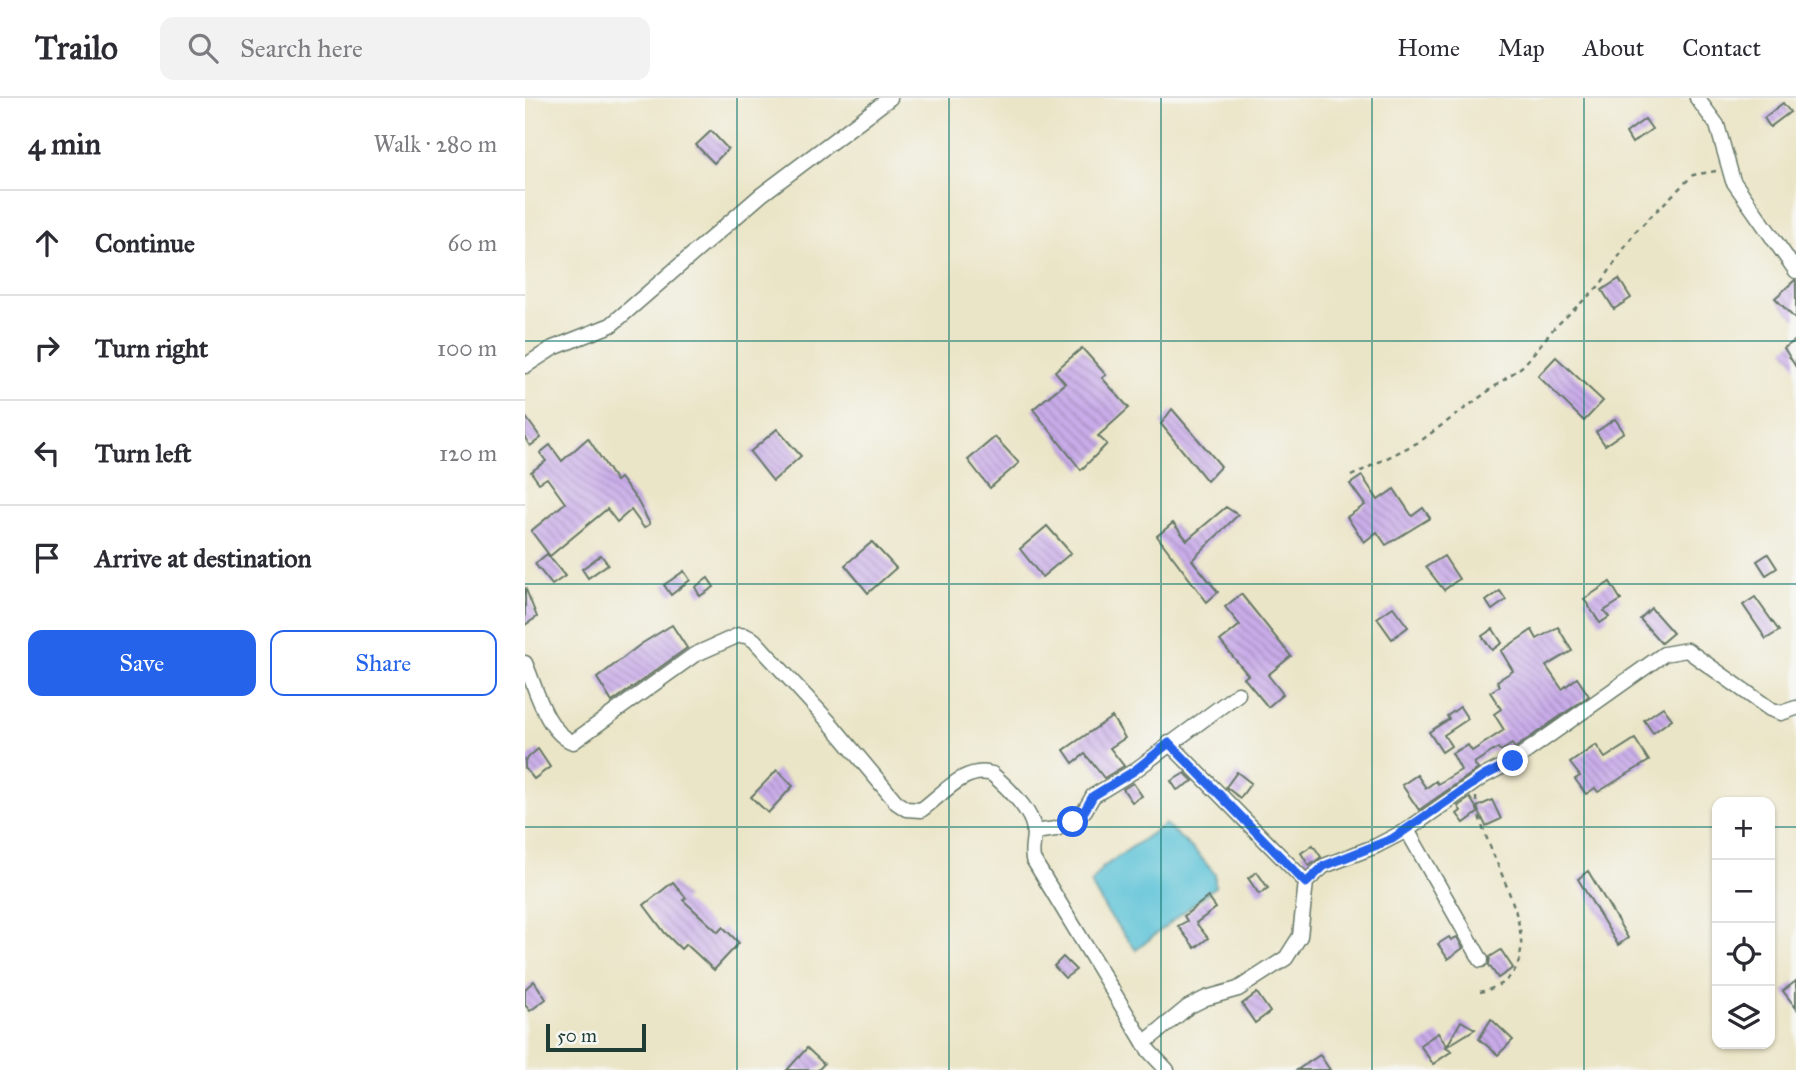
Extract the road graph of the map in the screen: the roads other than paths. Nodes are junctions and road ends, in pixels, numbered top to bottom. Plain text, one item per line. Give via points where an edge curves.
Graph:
1 (891, 98) edge
2 (1697, 98) edge
3 (1796, 271) edge
4 (525, 366) edge
5 (525, 663) edge
6 (1238, 694) dead end
7 (1796, 708) edge
8 (1169, 743) junction
9 (1407, 830) junction
10 (1034, 832) junction
11 (1306, 883) junction
12 (1481, 960) dead end
13 (1144, 1043) junction
14 (1167, 1070) edge

1 - 4 street via 761,195 611,325 566,341
2 - 3 street via 1717,125 1733,181
5 - 10 street via 553,726 573,742 694,655 746,636 831,724 897,803 921,810 961,779 984,771 1003,784 1030,818
6 - 8 street
7 - 9 street via 1781,713 1770,709 1695,654 1677,649
8 - 10 street via 1093,796 1073,822
8 - 11 street
9 - 11 street via 1324,866
9 - 12 street
10 - 13 street via 1030,845 1033,859
11 - 13 street via 1300,936 1286,958 1238,989 1188,1007
13 - 14 street

